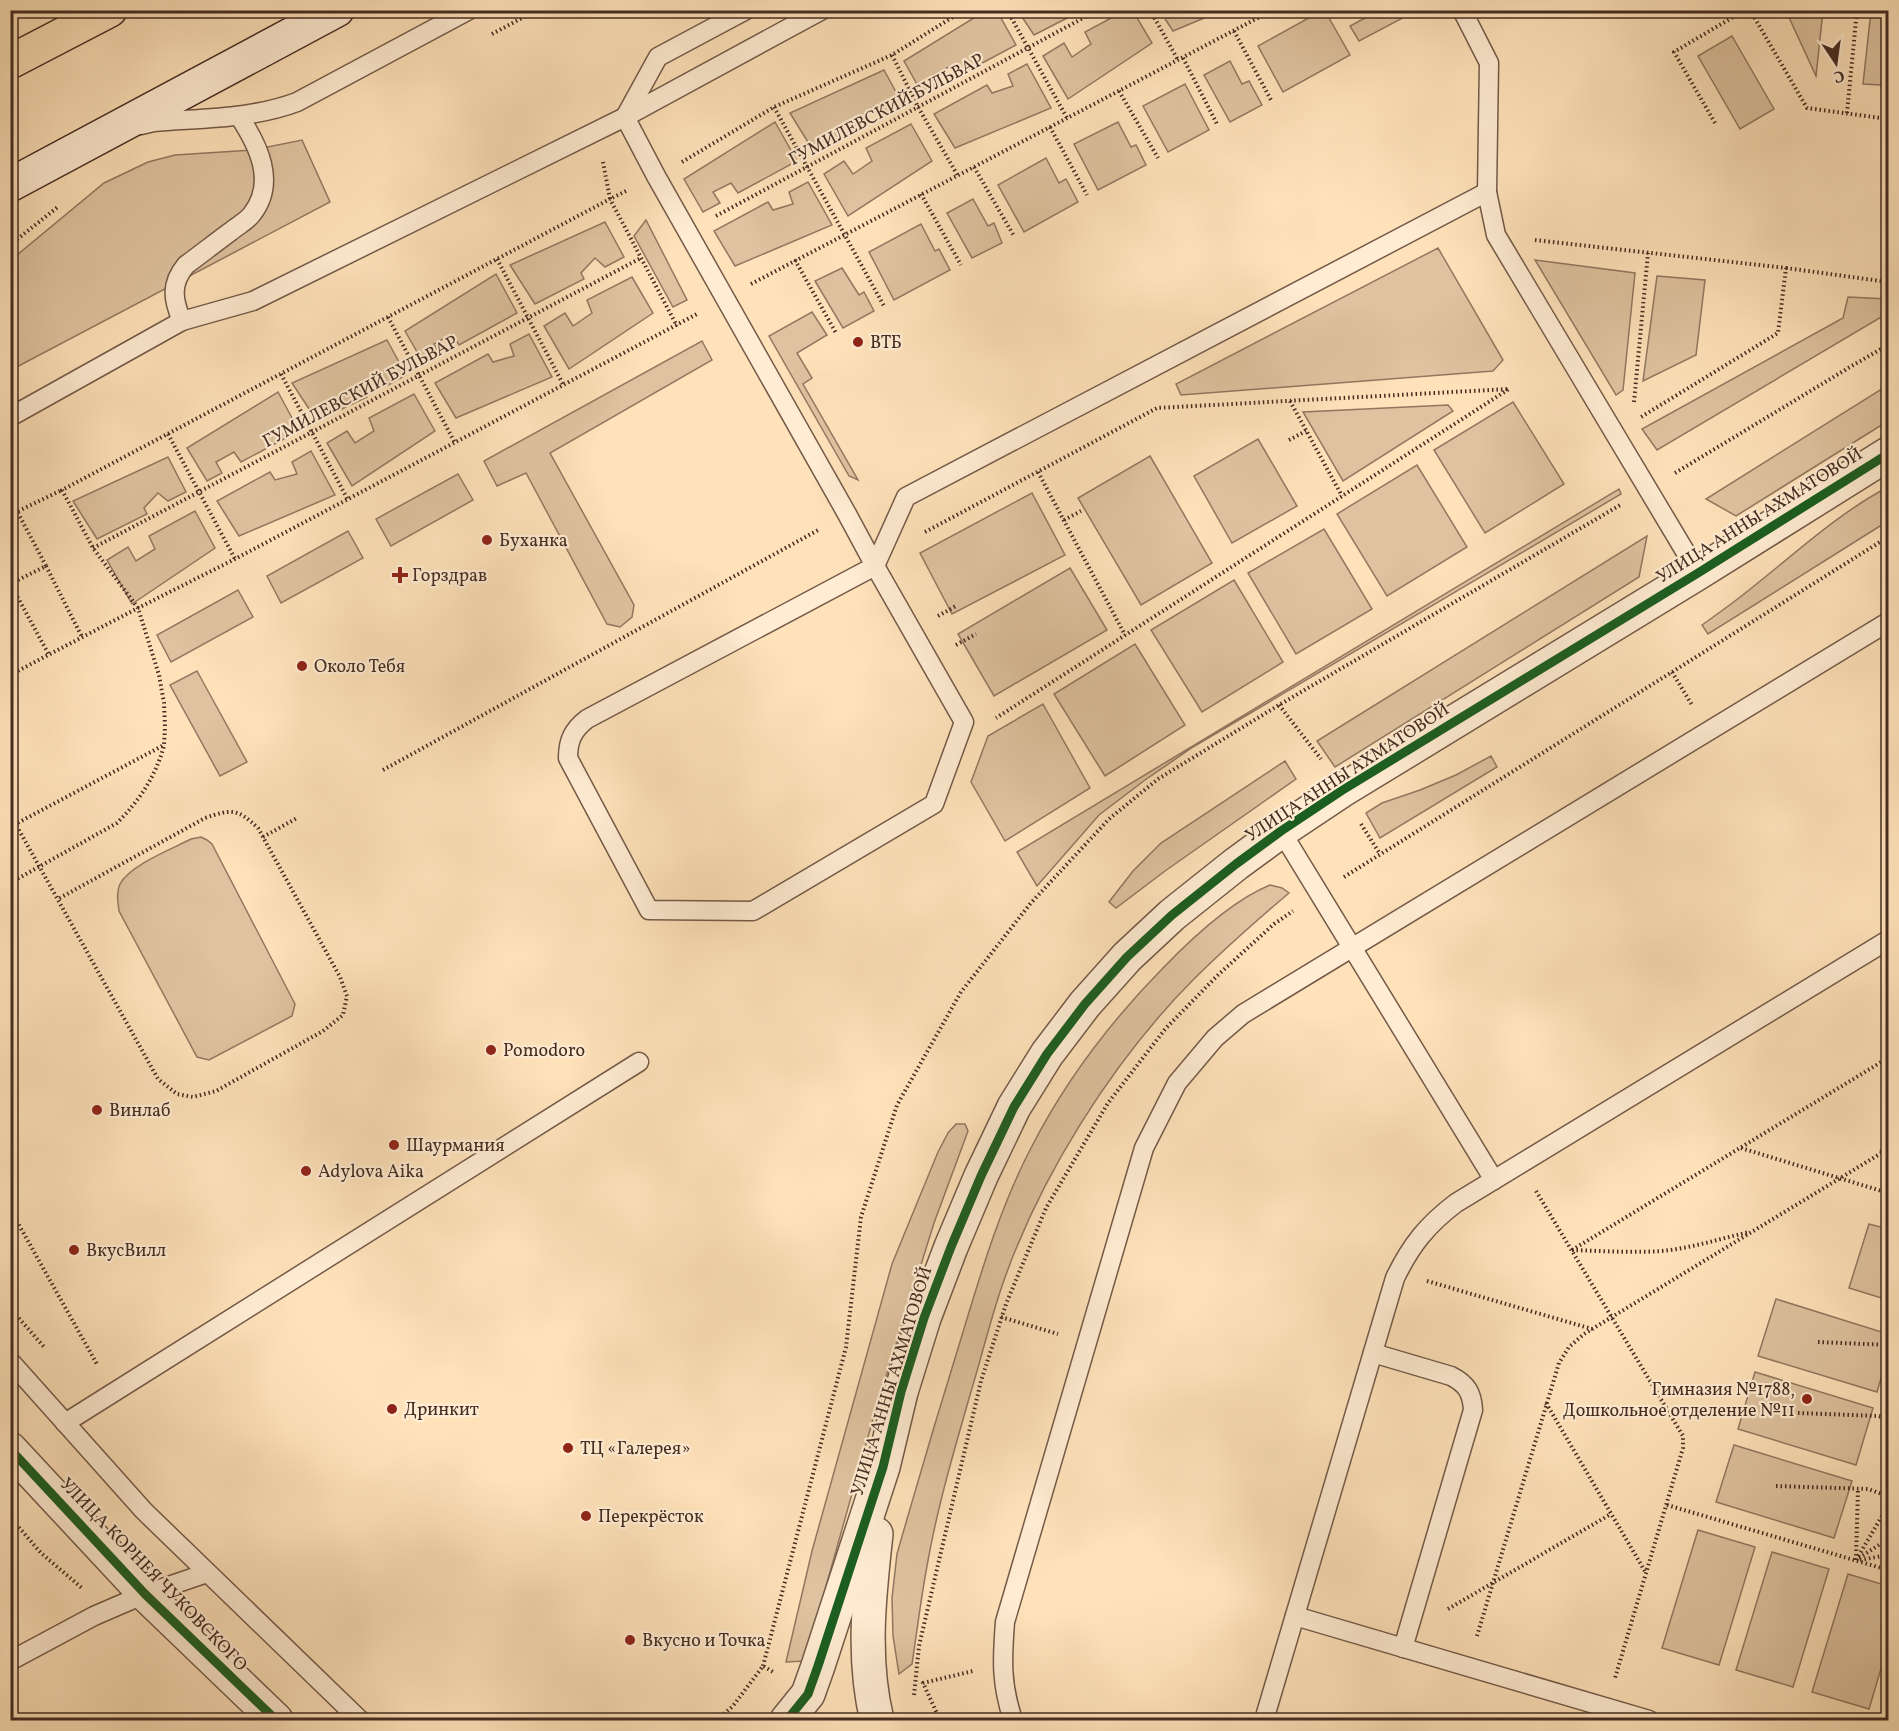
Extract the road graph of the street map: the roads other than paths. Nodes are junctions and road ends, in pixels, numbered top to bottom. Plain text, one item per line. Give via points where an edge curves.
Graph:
1 (110, 10) edge
2 (337, 10) edge
3 (469, 10) edge
4 (746, 10) edge
5 (822, 10) edge
6 (1462, 10) edge
7 (10, 62) edge
8 (239, 116) junction
9 (625, 117) junction
10 (99, 136) junction
11 (10, 185) edge
12 (1487, 192) junction
13 (182, 321) junction
14 (10, 417) edge
15 (1888, 454) edge
16 (875, 566) junction
17 (1698, 573) junction
18 (1888, 622) edge
19 (1281, 831) junction
20 (1888, 940) edge
21 (1352, 947) junction
22 (639, 1062) dead end
23 (1494, 1180) junction
24 (1373, 1353) junction
25 (10, 1361) edge
26 (65, 1423) junction
27 (10, 1449) edge
28 (883, 1467) junction
29 (207, 1573) junction
30 (145, 1594) junction
31 (1295, 1616) junction
32 (1405, 1640) junction
33 (10, 1661) edge
34 (276, 1720) edge
35 (360, 1720) edge
36 (787, 1720) edge
37 (877, 1720) edge
38 (1013, 1720) edge
39 (1264, 1720) edge
40 (1648, 1720) edge

1 - 7 main road
2 - 10 street
3 - 8 lane via 297,102
4 - 9 lane via 658,57
5 - 9 lane
6 - 12 lane via 1489,63
8 - 10 lane via 154,122
8 - 13 lane via 262,158 262,194 251,216 178,274 175,305
9 - 13 lane via 253,301
9 - 16 lane
10 - 11 street
12 - 16 lane via 906,497
12 - 17 lane via 1496,235
13 - 14 lane
15 - 17 street, УЛИЦА АННЫ АХМАТОВОЙ
16 - 16 lane via 576,727 568,745 568,758 649,910 753,911 934,804 964,722
17 - 19 street, УЛИЦА АННЫ АХМАТОВОЙ
18 - 21 lane
19 - 21 lane
19 - 28 street, УЛИЦА АННЫ АХМАТОВОЙ via 1172,915 1127,957 1047,1054 1014,1107 951,1247 924,1318
20 - 23 lane
21 - 23 lane
21 - 38 lane via 1243,1014 1215,1038 1177,1083 1144,1148 1005,1622 1002,1664
22 - 26 lane
23 - 24 lane via 1436,1219 1407,1254
24 - 31 lane
24 - 32 lane via 1451,1376 1461,1381 1473,1397 1473,1410
25 - 26 lane
26 - 29 lane via 144,1512
27 - 30 street, УЛИЦА КОРНЕЯ ЧУКОВСКОГО
28 - 36 street, УЛИЦА АННЫ АХМАТОВОЙ via 808,1694
28 - 37 street, УЛИЦА АННЫ АХМАТОВОЙ via 867,1633
29 - 30 lane
29 - 35 lane
30 - 33 lane
30 - 34 street, УЛИЦА КОРНЕЯ ЧУКОВСКОГО
31 - 32 lane
31 - 39 lane
32 - 40 lane via 1467,1667

